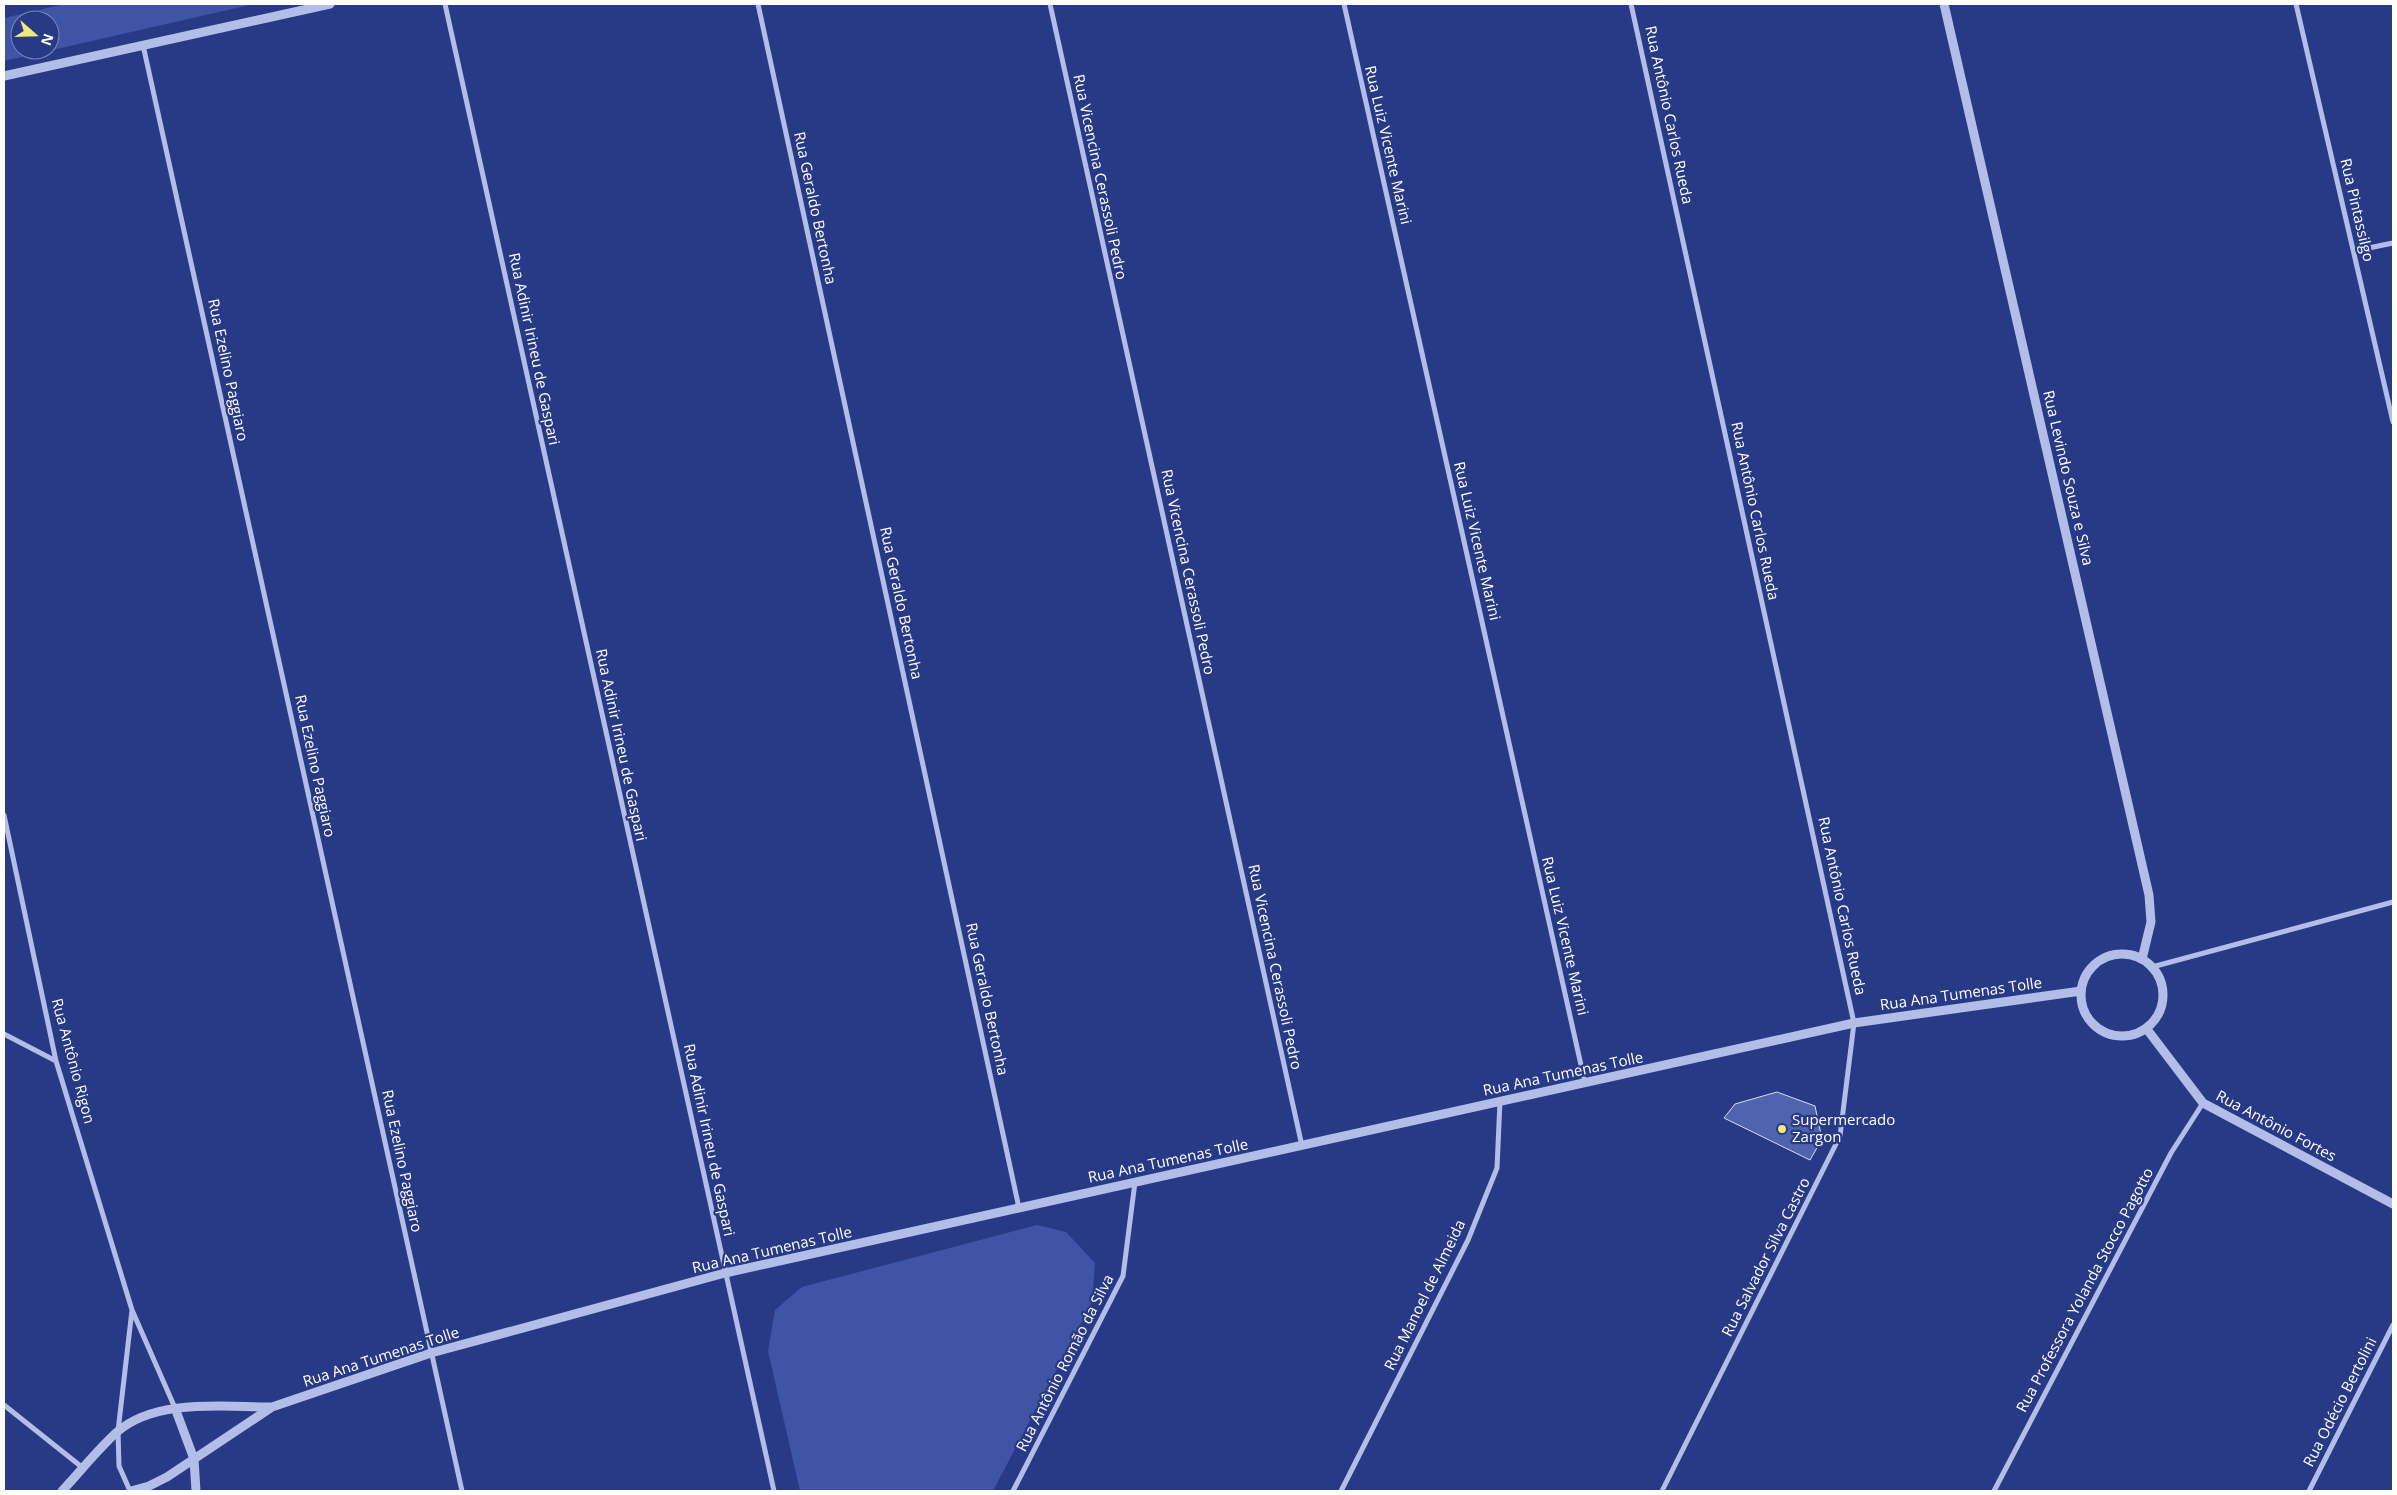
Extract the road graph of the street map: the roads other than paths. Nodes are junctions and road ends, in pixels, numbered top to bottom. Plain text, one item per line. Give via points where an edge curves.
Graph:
1 (330, 4) edge
2 (444, 4) edge
3 (758, 4) edge
4 (1050, 4) edge
5 (1344, 4) edge
6 (1632, 4) edge
7 (1944, 4) edge
8 (2296, 4) edge
9 (143, 45) junction
10 (4, 76) edge
11 (2393, 243) edge
12 (2354, 251) junction
13 (2393, 422) edge
14 (4, 815) edge
15 (2393, 902) edge
16 (2142, 959) junction
17 (2152, 967) junction
18 (2081, 991) junction
19 (1854, 1023) junction
20 (2146, 1028) junction
21 (4, 1034) edge
22 (56, 1061) junction
23 (1585, 1083) junction
24 (1500, 1101) junction
25 (2203, 1103) junction
26 (1302, 1146) junction
27 (1135, 1182) junction
28 (2393, 1204) edge
29 (1019, 1208) junction
30 (725, 1273) junction
31 (132, 1310) junction
32 (2393, 1325) edge
33 (431, 1353) junction
34 (4, 1405) edge
35 (272, 1407) junction
36 (175, 1408) junction
37 (118, 1432) junction
38 (194, 1459) junction
39 (84, 1468) junction
40 (62, 1491) edge
41 (130, 1491) edge
42 (196, 1491) edge
43 (462, 1491) edge
44 (774, 1491) edge
45 (1013, 1491) edge
46 (1341, 1491) edge
47 (1662, 1491) edge
48 (1994, 1491) edge
49 (2309, 1491) edge

1 - 9 street
2 - 30 street, Rua Adinir Irineu de Gaspari
3 - 29 street, Rua Geraldo Bertonha
4 - 26 street, Rua Vicencina Cerassoli Pedro
5 - 23 street, Rua Luiz Vicente Marini
6 - 19 street, Rua Antônio Carlos Rueda
7 - 16 street, Rua Levindo Souza e Silva via 2149,895 2151,922
8 - 12 street, Rua Pintassilgo
9 - 10 street
9 - 33 street, Rua Ezelino Paggiaro
11 - 12 street
12 - 13 street, Rua Pintassilgo
14 - 22 street, Rua Antônio Rigon
15 - 17 street
16 - 17 street
16 - 18 street via 2129,954 2103,958 2092,966
17 - 20 street via 2159,978 2161,1006 2156,1018
18 - 19 street, Rua Ana Tumenas Tolle
18 - 20 street via 2081,1004 2096,1027 2121,1036
19 - 23 street, Rua Ana Tumenas Tolle
19 - 47 street, Rua Salvador Silva Castro via 1840,1136
20 - 25 street, Rua Antônio Fortes
21 - 22 street
22 - 31 street, Rua Antônio Rigon
23 - 24 street, Rua Ana Tumenas Tolle
24 - 26 street, Rua Ana Tumenas Tolle
24 - 46 street, Rua Manoel de Almeida via 1496,1168 1468,1240
25 - 28 street, Rua Antônio Fortes
25 - 48 street, Rua Professora Yolanda Stocco Pagotto via 2171,1153
26 - 27 street, Rua Ana Tumenas Tolle
27 - 29 street, Rua Ana Tumenas Tolle
27 - 45 street, Rua Antônio Romão da Silva via 1124,1276
29 - 30 street, Rua Ana Tumenas Tolle
30 - 33 street, Rua Ana Tumenas Tolle
30 - 44 street, Rua Adinir Irineu de Gaspari
31 - 36 street, Rua Antônio Rigon
31 - 37 street, Rua Antônio Rigon
32 - 49 street, Rua Odécio Bertolini
33 - 35 street, Rua Ana Tumenas Tolle
33 - 43 street, Rua Ezelino Paggiaro
34 - 39 street
35 - 36 street, Rua Ana Tumenas Tolle
35 - 38 street, Rua Ana Tumenas Tolle
36 - 37 street, Rua Ana Tumenas Tolle via 156,1411
36 - 38 street, Rua Antônio Rigon
37 - 39 street, Rua Ana Tumenas Tolle
37 - 41 street, Rua Antônio Rigon via 119,1466
38 - 41 street, Rua Ana Tumenas Tolle via 161,1480
38 - 42 street, Rua Antônio Rigon
39 - 40 street, Rua Ana Tumenas Tolle

